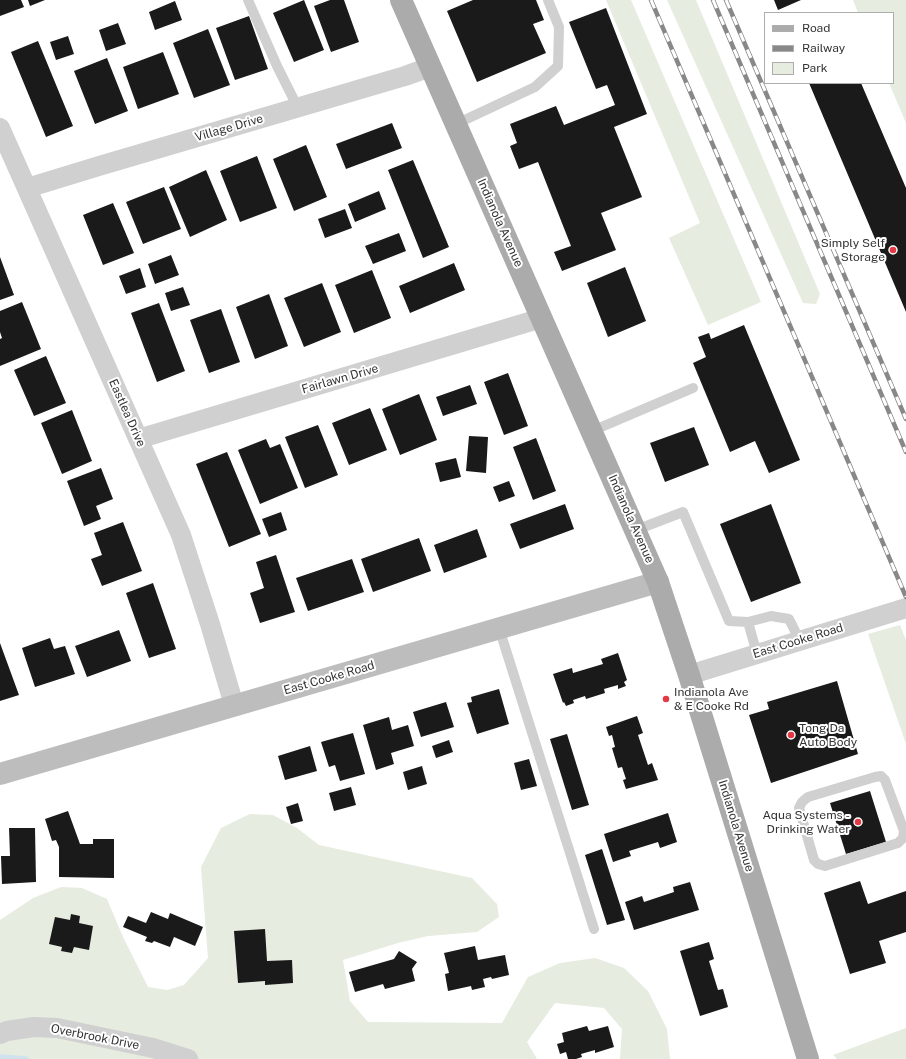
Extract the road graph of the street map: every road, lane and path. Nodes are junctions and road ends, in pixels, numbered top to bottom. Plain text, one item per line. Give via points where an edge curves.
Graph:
1 (248, 0) edge
2 (401, 0) edge
3 (548, 0) edge
4 (430, 67) junction
5 (298, 108) junction
6 (456, 124) junction
7 (0, 128) edge
8 (27, 188) junction
9 (542, 318) junction
10 (692, 388) dead end
11 (592, 431) junction
12 (138, 439) junction
13 (636, 530) junction
14 (658, 582) junction
15 (906, 608) edge
16 (748, 622) junction
17 (499, 628) junction
18 (800, 640) junction
19 (757, 654) junction
20 (689, 675) junction
21 (234, 705) junction
22 (0, 774) edge
23 (806, 834) joint
24 (594, 929) dead end
25 (0, 1034) edge
26 (188, 1059) edge
27 (808, 1059) edge

1 - 5 lane
2 - 4 main road, Indianola Avenue
3 - 6 lane via 559,27 558,66 535,87
4 - 5 street, Village Drive
4 - 6 main road, Indianola Avenue
5 - 8 street, Village Drive
6 - 9 main road, Indianola Avenue
7 - 8 street, Eastlea Drive
8 - 12 street, Eastlea Drive
9 - 11 main road, Indianola Avenue
9 - 12 street, Fairlawn Drive
10 - 11 lane
11 - 13 main road, Indianola Avenue
12 - 21 street, Eastlea Drive via 181,535
13 - 14 main road, Indianola Avenue
13 - 16 lane via 682,512 729,620
14 - 17 main road, East Cooke Road
14 - 20 main road, Indianola Avenue
15 - 18 street, East Cooke Road
16 - 18 lane via 770,616 789,619
16 - 19 lane
17 - 21 main road, East Cooke Road
17 - 24 lane
18 - 19 street, East Cooke Road
19 - 20 street, East Cooke Road
20 - 27 main road, Indianola Avenue
21 - 22 main road, East Cooke Road
23 - 23 lane via 799,808 808,797 881,776 885,780 904,831 903,838 898,843 825,866 814,860
25 - 26 street, Overbrook Drive via 34,1027 57,1028 153,1048

